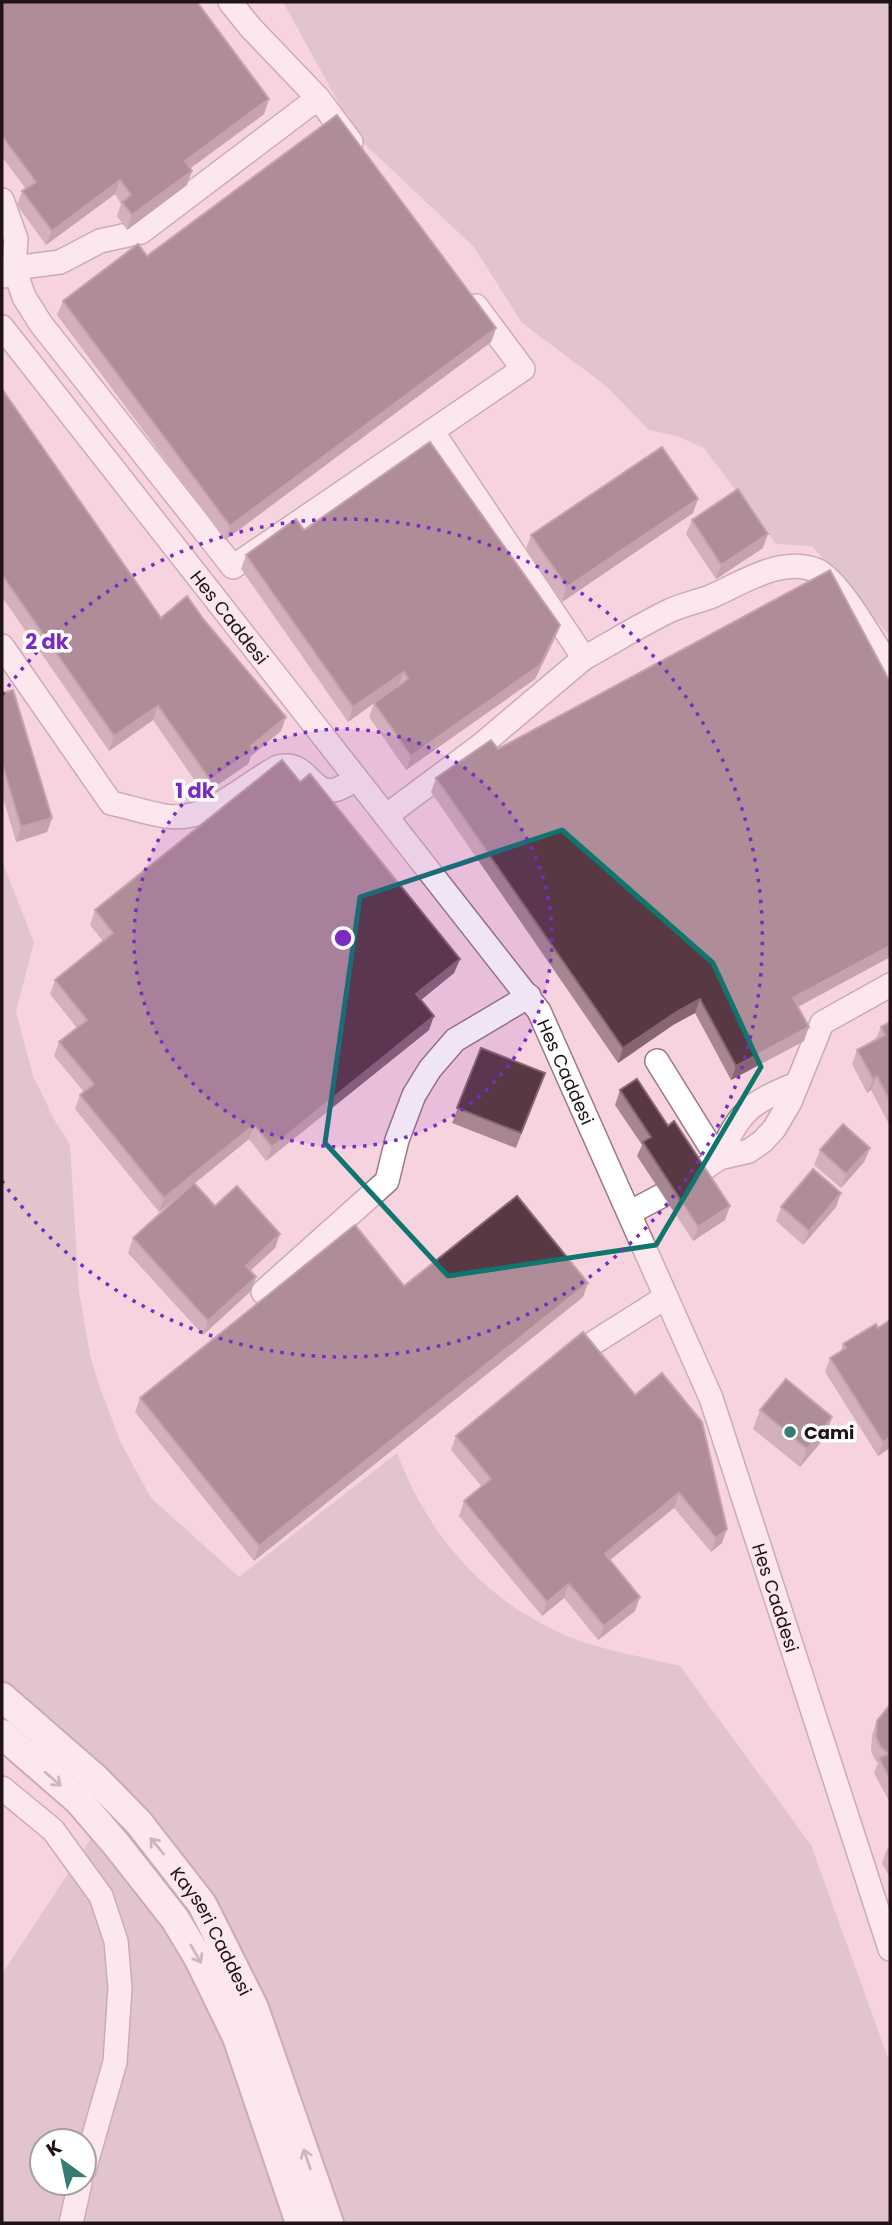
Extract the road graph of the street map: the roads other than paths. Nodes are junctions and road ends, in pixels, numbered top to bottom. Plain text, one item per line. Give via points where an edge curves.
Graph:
1 (230, 2) edge
2 (318, 98) junction
3 (367, 163) edge
4 (2, 200) edge
5 (8, 273) edge
6 (466, 293) edge
7 (2, 327) edge
8 (432, 432) junction
9 (2, 646) edge
10 (584, 658) junction
11 (890, 668) edge
12 (356, 778) junction
13 (386, 816) junction
14 (890, 985) edge
15 (529, 996) junction
16 (657, 1060) dead end
17 (796, 1084) junction
18 (718, 1159) junction
19 (695, 1175) edge
20 (663, 1195) dead end
21 (629, 1213) junction
22 (263, 1292) dead end
23 (666, 1297) junction
24 (593, 1343) edge
25 (2, 1697) edge
26 (2, 1734) edge
27 (2, 1788) edge
28 (890, 1950) edge
29 (97, 2127) edge
30 (77, 2197) edge
31 (71, 2223) edge
32 (300, 2223) edge
33 (329, 2223) edge

1 - 2 street
2 - 3 street
2 - 5 street via 141,232 100,241 60,262
4 - 5 street via 16,239
5 - 8 street via 41,324 233,567
6 - 8 street via 523,369
7 - 12 street, Hes Caddesi
8 - 10 street
9 - 12 street via 111,803 167,816 193,815 216,806 278,766 298,769 330,792
10 - 11 street via 671,610 751,577 797,566 817,570 831,581
10 - 13 street via 480,746
12 - 13 street, Hes Caddesi
13 - 15 street, Hes Caddesi
14 - 17 street via 822,1023
15 - 21 street, Hes Caddesi
15 - 22 street via 455,1040 414,1095 387,1181
16 - 18 street
17 - 18 street via 758,1101 741,1115
17 - 18 street via 790,1102 762,1142 749,1151
18 - 19 street
20 - 21 street
21 - 23 street, Hes Caddesi
23 - 24 street
23 - 28 street, Hes Caddesi via 711,1398
33 -> 25 main road, Kayseri Caddesi via 254,2008 202,1904 139,1823
26 -> 32 main road, Kayseri Caddesi via 79,1801 175,1919 200,1959 237,2037
27 - 29 street via 53,1830 101,1896 116,1941 120,1988 116,2062
30 - 31 street

